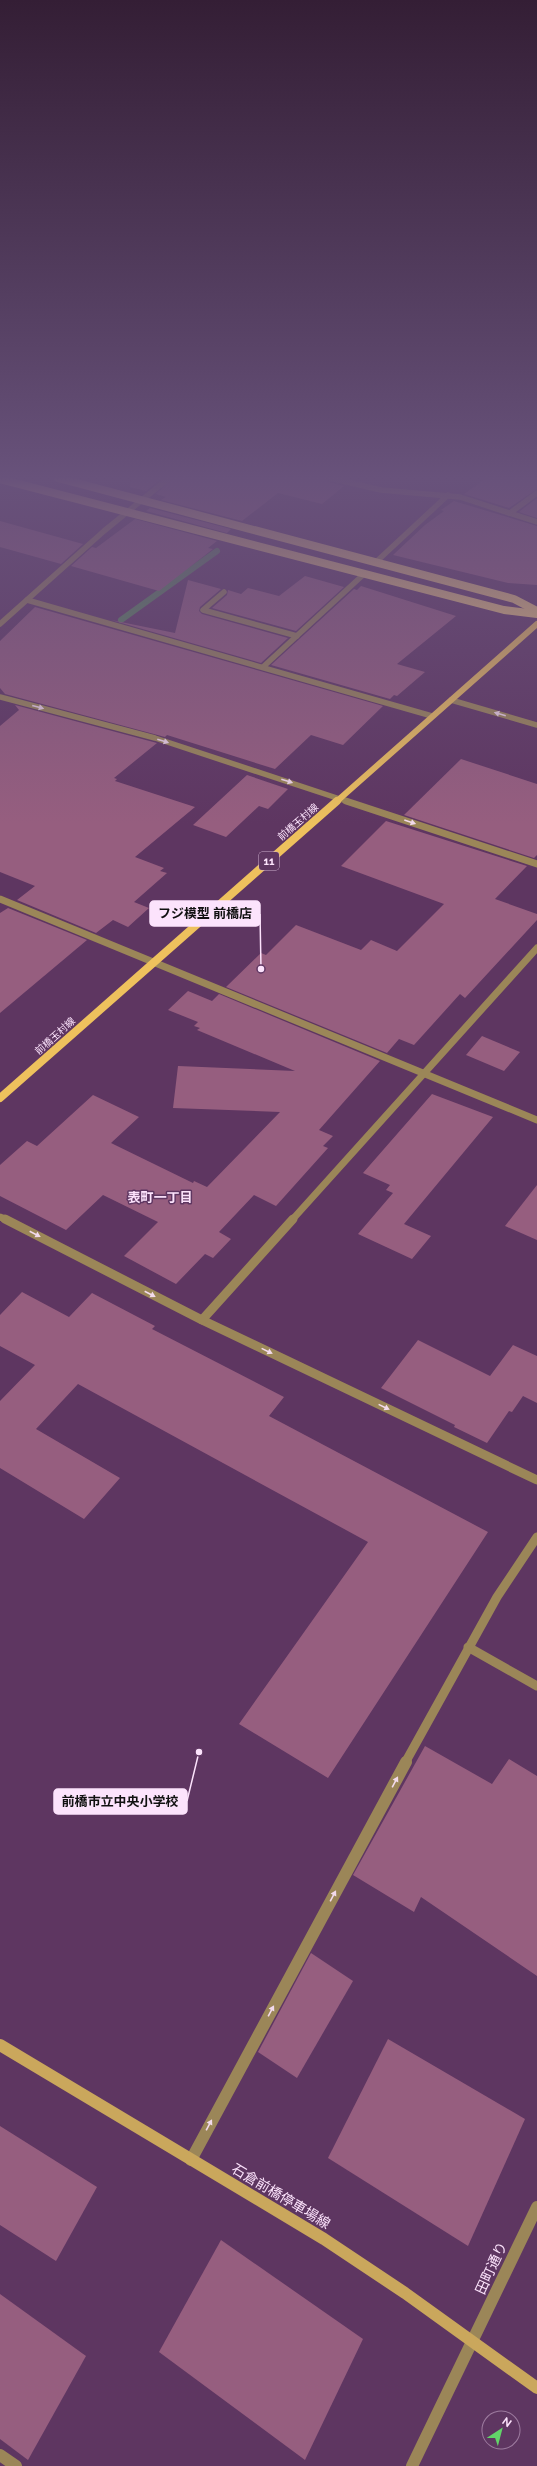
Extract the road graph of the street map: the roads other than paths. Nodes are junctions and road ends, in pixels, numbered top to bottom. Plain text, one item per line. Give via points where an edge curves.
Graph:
1 (34, 593) edge
2 (223, 593) edge
3 (343, 593) edge
4 (438, 593) edge
5 (492, 593) edge
6 (26, 600) junction
7 (537, 611) edge
8 (537, 614) edge
9 (0, 624) edge
10 (537, 624) edge
11 (297, 636) junction
12 (262, 667) junction
13 (0, 697) edge
14 (451, 700) junction
15 (432, 716) junction
16 (537, 725) edge
17 (340, 798) junction
18 (537, 864) edge
19 (0, 899) edge
20 (537, 948) edge
21 (151, 964) junction
22 (424, 1074) junction
23 (0, 1098) edge
24 (537, 1120) edge
25 (0, 1217) edge
26 (202, 1320) junction
27 (537, 1480) edge
28 (537, 1537) edge
29 (468, 1647) junction
30 (537, 1686) edge
31 (0, 2045) edge
32 (191, 2160) junction
33 (537, 2207) edge
34 (472, 2342) junction
35 (537, 2388) edge
36 (0, 2455) edge
37 (16, 2466) edge
38 (412, 2466) edge

1 - 6 street
2 - 11 street via 203,610
3 - 11 street
4 - 8 highway via 504,610
5 - 7 highway via 514,599
6 - 9 street
6 - 12 street
10 - 14 main road, 前橋玉村線 / 11
11 - 12 street
12 - 15 street
13 -> 17 street via 155,738
14 - 15 main road, 前橋玉村線 / 11
16 -> 14 street
15 - 17 main road, 前橋玉村線 / 11
17 -> 18 street
17 - 21 main road, 前橋玉村線 / 11
19 - 21 street
20 - 22 street
21 - 22 street
21 - 23 main road, 前橋玉村線 / 11
22 - 24 street
22 - 26 street
25 -> 26 street
26 -> 27 street
28 - 29 street via 496,1597
29 - 30 street
32 -> 29 street
31 - 32 main road, 石倉前橋停車場線
32 - 34 main road, 石倉前橋停車場線 via 324,2239
33 - 34 street, 田町通り
34 - 35 main road, 石倉前橋停車場線
34 - 38 street, 田町通り
36 - 37 street

